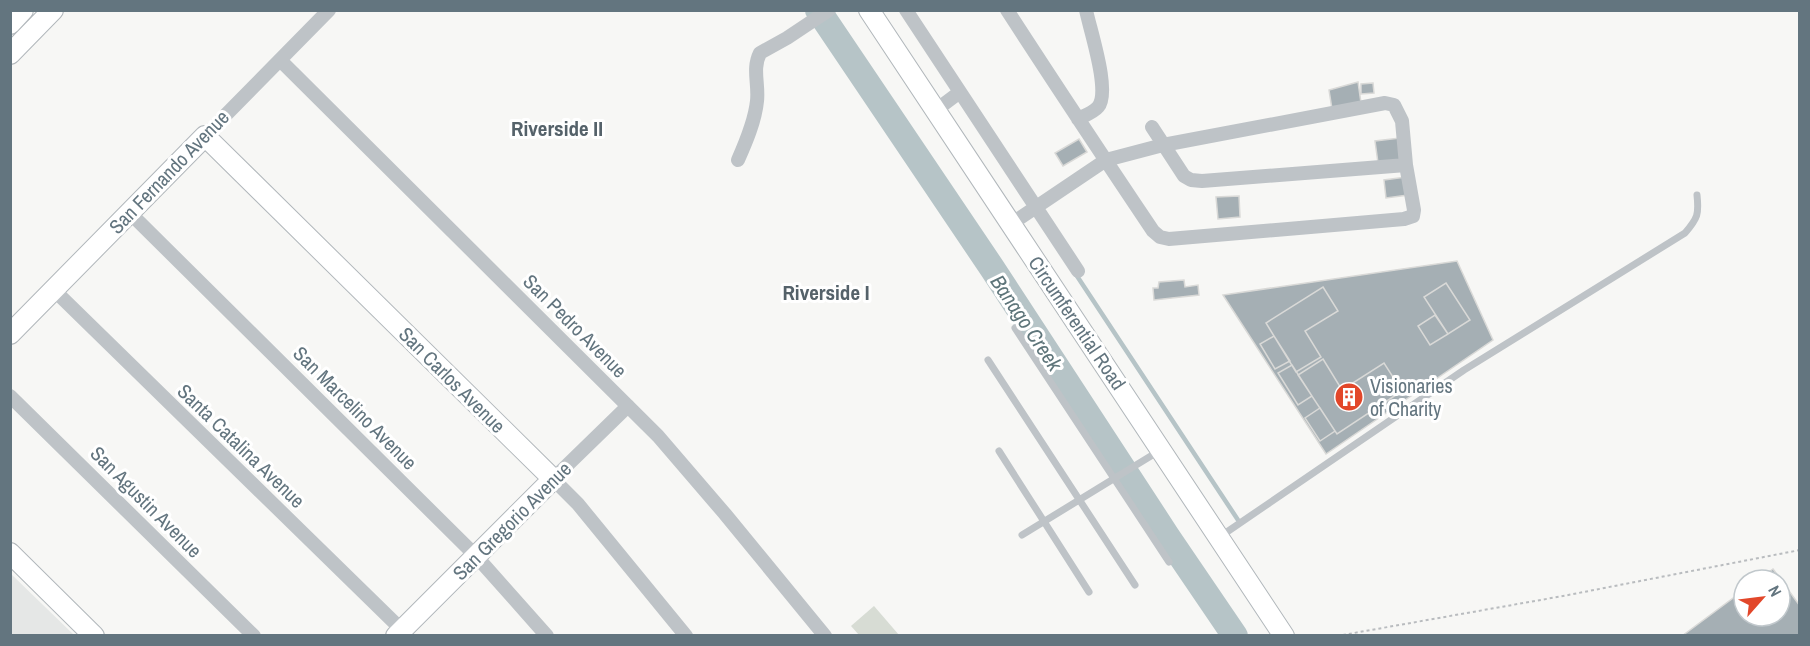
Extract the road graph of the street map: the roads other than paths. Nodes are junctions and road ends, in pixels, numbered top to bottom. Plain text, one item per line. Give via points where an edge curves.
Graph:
1 (23, 10) edge
2 (53, 10) edge
3 (328, 10) edge
4 (869, 10) edge
5 (906, 10) edge
6 (1007, 10) edge
7 (1086, 10) edge
8 (824, 14) edge
9 (10, 24) edge
10 (10, 54) edge
11 (280, 60) junction
12 (951, 99) junction
13 (1078, 119) junction
14 (1152, 127) dead end
15 (205, 136) junction
16 (1163, 144) junction
17 (738, 160) dead end
18 (1106, 160) junction
19 (1406, 165) junction
20 (1697, 195) dead end
21 (130, 213) junction
22 (1026, 213) junction
23 (1078, 271) dead end
24 (54, 290) junction
25 (1016, 328) dead end
26 (10, 334) edge
27 (988, 360) dead end
28 (10, 396) edge
29 (628, 405) junction
30 (1161, 449) junction
31 (999, 451) dead end
32 (1116, 476) junction
33 (553, 479) junction
34 (1079, 499) junction
35 (1044, 521) junction
36 (1022, 535) dead end
37 (1219, 537) junction
38 (10, 553) edge
39 (476, 556) junction
40 (1169, 562) dead end
41 (1135, 585) dead end
42 (1089, 592) dead end
43 (399, 633) edge
44 (94, 636) edge
45 (254, 636) edge
46 (547, 636) edge
47 (686, 636) edge
48 (825, 636) edge
49 (1284, 636) edge

1 - 9 street
2 - 10 street
3 - 11 street, San Fernando Avenue
4 - 12 street, Circumferential Road
5 - 12 street
6 - 13 street
7 - 13 street via 1103,97 1098,108
8 - 17 street via 760,53 755,67 757,100
11 - 15 street, San Fernando Avenue
11 - 29 street, San Pedro Avenue
12 - 22 street, Circumferential Road
12 - 22 street
13 - 18 street
14 - 16 street
15 - 21 street, San Fernando Avenue
15 - 33 street, San Carlos Avenue
16 - 18 street
16 - 19 street via 1184,176 1202,181
16 - 19 street via 1385,103 1394,105 1402,121
18 - 19 street via 1153,231 1169,239 1404,219 1413,216 1414,210
18 - 22 street
20 - 37 lane via 1699,212 1685,232 1464,370
21 - 24 street, San Fernando Avenue
21 - 39 street, San Marcelino Avenue
22 - 23 street
22 - 30 street, Circumferential Road
24 - 26 street, San Fernando Avenue
24 - 43 street, Santa Catalina Avenue
25 - 32 lane
27 - 34 lane
28 - 45 street, San Agustin Avenue
29 - 33 street, San Gregorio Avenue
29 - 48 street, San Pedro Avenue via 693,475
30 - 32 lane
30 - 37 street, Circumferential Road
31 - 35 lane
32 - 34 lane
32 - 40 lane
33 - 39 street, San Gregorio Avenue
33 - 47 street, San Carlos Avenue
34 - 35 lane
34 - 41 lane
35 - 36 lane
35 - 42 lane
37 - 49 street, Circumferential Road
38 - 44 street
39 - 43 street, San Gregorio Avenue
39 - 46 street, San Marcelino Avenue

